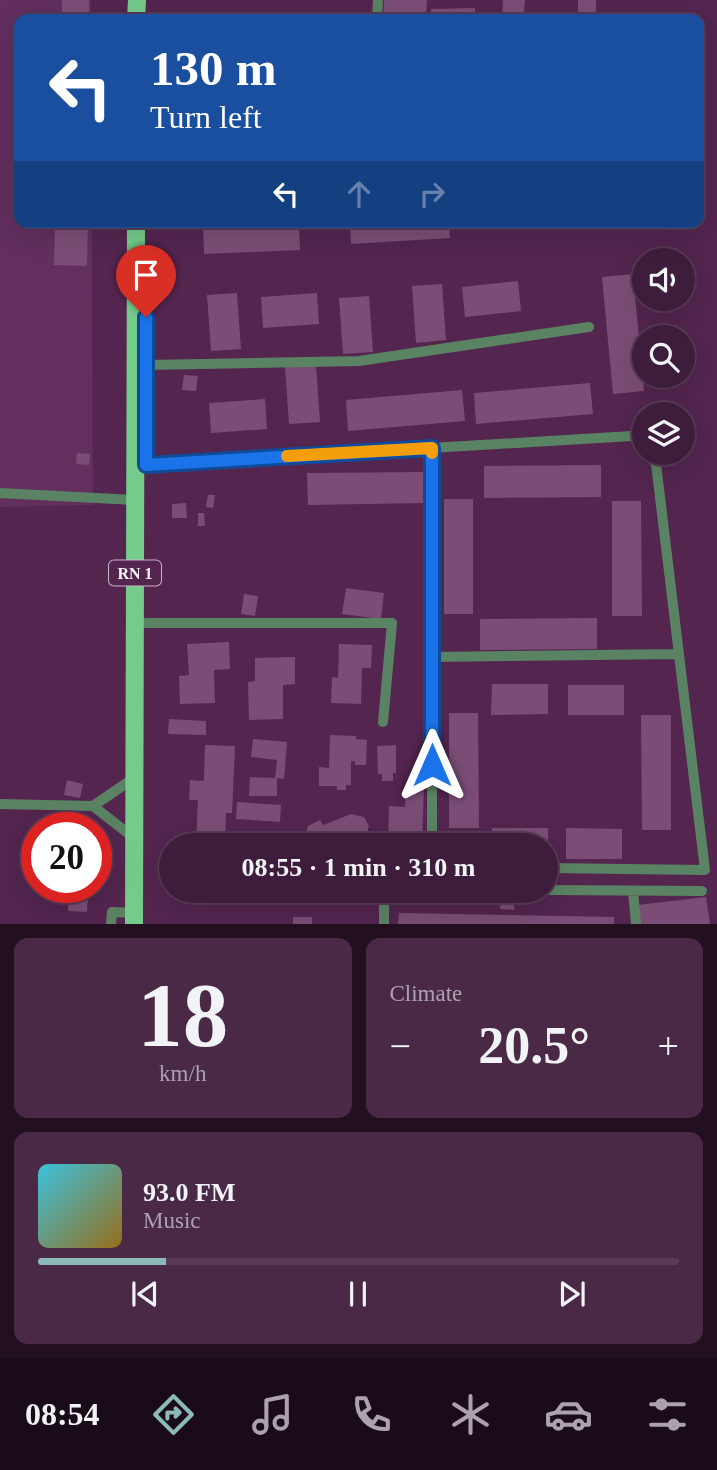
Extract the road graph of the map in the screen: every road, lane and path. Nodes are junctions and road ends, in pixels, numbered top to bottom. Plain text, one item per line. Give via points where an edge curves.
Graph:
1 (136, 228) edge
2 (146, 228) edge
3 (589, 327) dead end
4 (146, 365) junction
5 (632, 436) edge
6 (432, 448) junction
7 (146, 465) junction
8 (656, 465) edge
9 (0, 493) edge
10 (135, 499) junction
11 (145, 623) junction
12 (679, 654) junction
13 (432, 657) junction
14 (383, 722) dead end
15 (135, 777) junction
16 (0, 804) edge
17 (93, 806) junction
18 (432, 833) edge
19 (134, 838) junction
20 (558, 867) edge
21 (558, 890) edge
22 (633, 891) junction
23 (702, 891) dead end
24 (384, 903) edge
25 (138, 920) edge
26 (111, 924) edge
27 (384, 924) edge
28 (636, 924) edge

1 - 10 main road, RN 1
2 - 4 main road, RN 1
3 - 4 lane via 359,360
4 - 7 main road, RN 1
5 - 6 lane
6 - 7 lane
6 - 13 lane
7 - 11 main road, RN 1
8 - 12 lane
9 - 10 lane
10 - 15 main road, RN 1
11 - 14 lane via 392,623
11 - 25 main road, RN 1
12 - 13 lane
12 - 20 lane via 705,870
13 - 18 lane
15 - 17 lane
15 - 19 main road, RN 1
16 - 17 lane
17 - 19 lane
19 - 25 main road, RN 1
21 - 22 lane
22 - 23 lane
22 - 28 lane
24 - 27 lane
25 - 26 lane via 112,912

